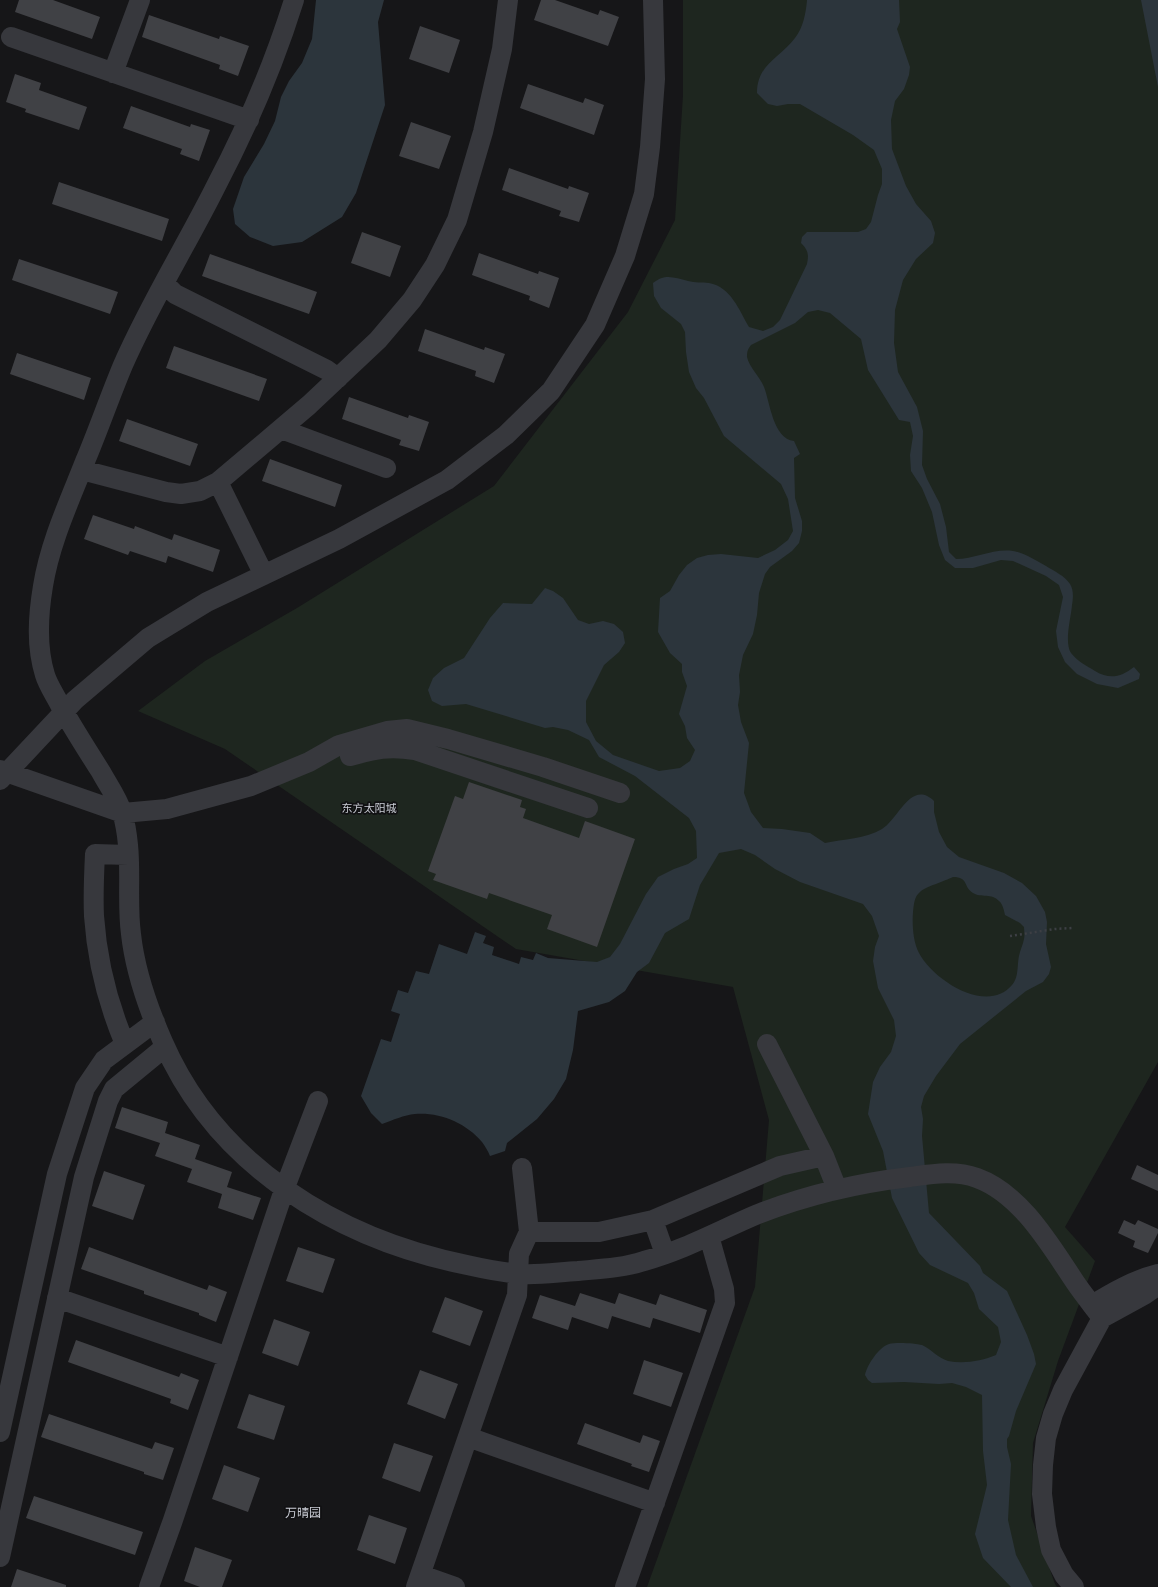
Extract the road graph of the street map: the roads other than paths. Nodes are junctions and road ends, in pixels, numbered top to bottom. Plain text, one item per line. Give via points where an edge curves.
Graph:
1 (140, 0) edge
2 (294, 0) edge
3 (508, 0) edge
4 (654, 0) edge
5 (11, 37) dead end
6 (113, 73) junction
7 (249, 120) junction
8 (164, 284) junction
9 (338, 378) junction
10 (281, 429) junction
11 (386, 468) dead end
12 (82, 470) junction
13 (218, 482) junction
14 (264, 575) junction
15 (64, 712) junction
16 (309, 762) junction
17 (2, 774) edge
18 (620, 793) dead end
19 (588, 808) dead end
20 (123, 813) junction
21 (128, 855) junction
22 (155, 1022) junction
23 (125, 1044) junction
24 (767, 1044) dead end
25 (165, 1047) junction
26 (318, 1101) dead end
27 (824, 1156) junction
28 (522, 1168) dead end
29 (836, 1189) junction
30 (284, 1190) junction
31 (653, 1220) junction
32 (529, 1232) junction
33 (709, 1236) junction
34 (665, 1254) junction
35 (519, 1274) junction
36 (1158, 1274) edge
37 (1158, 1280) edge
38 (57, 1298) junction
39 (1097, 1311) junction
40 (228, 1357) junction
41 (0, 1432) edge
42 (468, 1437) junction
43 (655, 1503) junction
44 (0, 1557) edge
45 (419, 1581) edge
46 (149, 1587) edge
47 (455, 1587) edge
48 (625, 1587) edge
49 (1074, 1587) edge

1 - 6 street
2 - 7 street
3 - 9 street via 502,49 484,132 458,220 435,265 412,300 378,340
4 - 14 street via 655,79 644,194 625,256 595,325 551,391 506,435 447,480 339,539
5 - 6 street
6 - 7 street
7 - 8 street
8 - 9 street via 175,294 327,370
8 - 12 street via 123,364
9 - 10 street
10 - 11 street
10 - 13 street
12 - 13 street via 181,494 200,491
12 - 15 street via 59,529 44,578 38,619 40,651 46,679
13 - 14 street
14 - 15 street via 207,602 148,638
15 - 17 street
15 - 20 street
16 - 18 street via 339,745 387,731 407,729 543,767
16 - 19 street via 338,759 375,749 396,747 415,750
16 - 20 street via 251,786 167,809
17 - 20 street
20 - 21 street
21 - 22 street via 131,934 137,967
21 - 23 street via 95,854 94,869 94,915 99,954 106,988
22 - 23 street
22 - 25 street
23 - 41 street via 104,1060 84,1088 57,1174
24 - 27 street
25 - 30 street via 206,1115 226,1139
25 - 38 street via 114,1089 108,1101 84,1177
26 - 30 street
27 - 29 street
27 - 31 street via 780,1166
28 - 32 street
29 - 33 street via 763,1212
29 - 39 street via 933,1174 959,1173 978,1178 993,1186 1029,1216
30 - 35 street via 323,1213 401,1248 442,1260
30 - 40 street
31 - 32 street via 599,1232
31 - 34 street
32 - 35 street via 519,1254
33 - 34 street
33 - 43 street via 724,1289 725,1303
34 - 35 street via 641,1263 604,1269
35 - 42 street via 517,1295
36 - 39 street via 1142,1278 1112,1293
37 - 39 street via 1154,1288 1144,1295
38 - 40 street
38 - 44 street
39 - 49 street via 1053,1414 1046,1438 1043,1465 1042,1494 1051,1550
40 - 46 street
42 - 43 street
42 - 45 street
43 - 48 street
45 - 47 street

